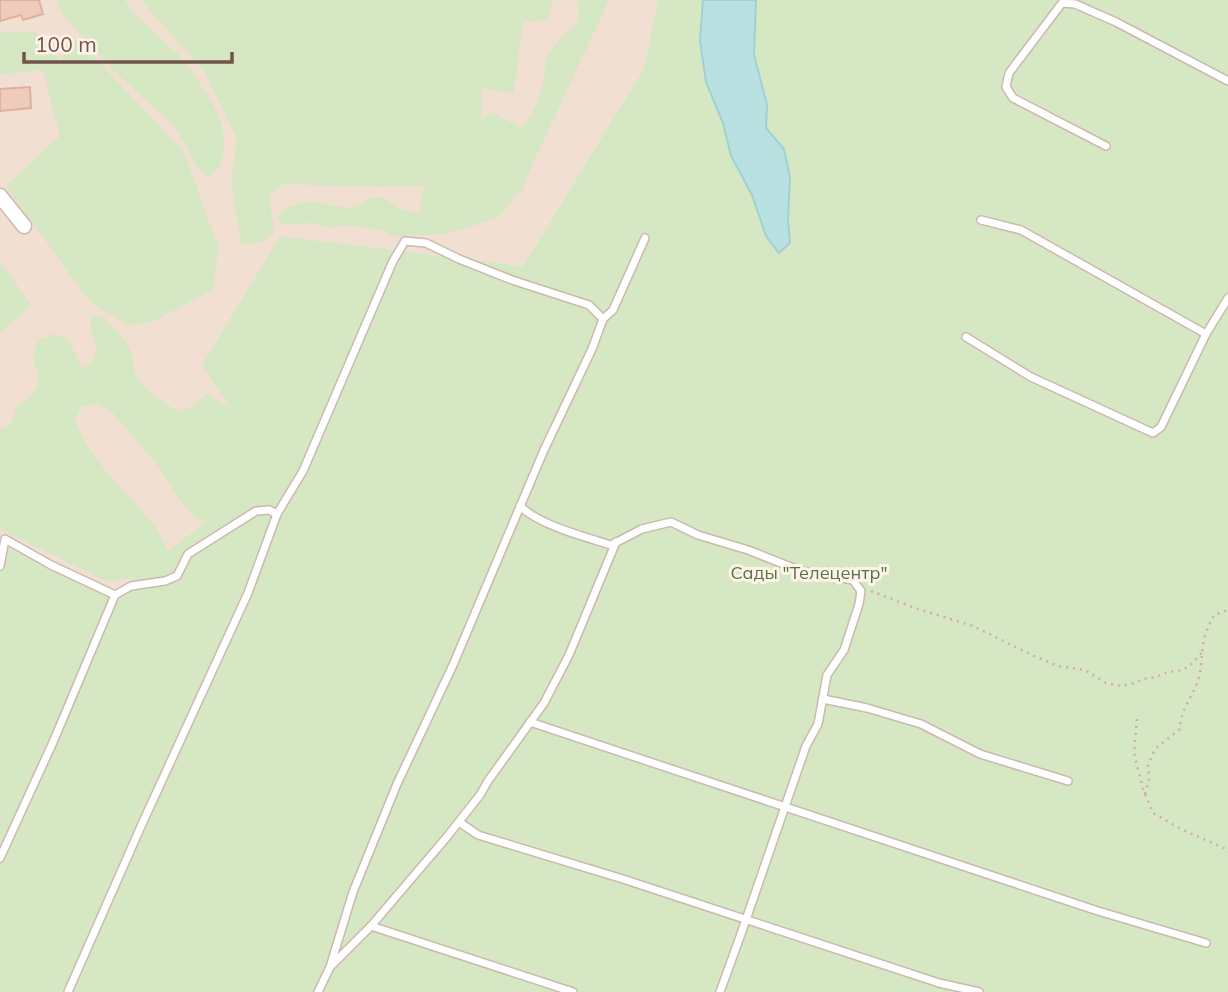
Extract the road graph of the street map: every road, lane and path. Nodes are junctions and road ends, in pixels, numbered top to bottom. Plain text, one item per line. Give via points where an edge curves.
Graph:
1 (1061, 1) edge
2 (1228, 80) edge
3 (1106, 146) dead end
4 (0, 196) edge
5 (981, 220) dead end
6 (24, 226) dead end
7 (645, 238) dead end
8 (1228, 298) edge
9 (603, 319) junction
10 (1206, 334) junction
11 (965, 337) dead end
12 (520, 506) junction
13 (277, 514) junction
14 (3, 537) edge
15 (617, 542) junction
16 (0, 566) edge
17 (861, 591) junction
18 (115, 595) junction
19 (1228, 610) edge
20 (1202, 652) junction
21 (822, 699) junction
22 (1137, 719) dead end
23 (530, 722) junction
24 (1068, 781) dead end
25 (1145, 794) junction
26 (786, 806) junction
27 (459, 822) junction
28 (1228, 852) edge
29 (0, 858) edge
30 (746, 920) junction
31 (371, 926) junction
32 (1206, 943) dead end
33 (330, 967) junction
34 (68, 992) edge
35 (318, 992) edge
36 (573, 992) edge
37 (720, 992) edge
38 (979, 992) edge

1 - 2 lane via 1116,22
1 - 3 lane via 1009,73 1006,86 1013,98
4 - 6 street
5 - 10 lane via 1021,230
7 - 9 lane via 613,310
8 - 10 lane
9 - 12 lane
9 - 13 lane via 589,305 512,280 426,243 405,241 303,471
10 - 11 lane via 1161,427 1153,433 1031,377
12 - 15 lane via 528,515 570,532 611,545
12 - 33 lane via 397,784 353,892
13 - 18 lane via 269,509 256,511 188,554 177,576 131,586
13 - 34 lane via 248,593
14 - 16 lane
14 - 18 lane
15 - 17 lane via 642,529 671,522 698,536 801,571 853,580
15 - 23 lane via 569,655
17 - 20 path via 874,591 973,626 1058,666 1085,670 1121,686 1183,670
17 - 21 lane via 844,650 827,675
18 - 29 lane
19 - 20 path via 1214,615
20 - 25 path via 1198,683 1180,719 1180,729 1155,749
21 - 24 lane via 921,724 980,754
21 - 26 lane via 818,724
22 - 25 path via 1134,753
23 - 26 lane
23 - 27 lane
25 - 28 path via 1153,813
26 - 30 lane
26 - 32 lane
27 - 30 lane via 478,835
27 - 31 lane
30 - 37 lane
30 - 38 lane
31 - 33 lane
31 - 36 lane
33 - 35 lane

